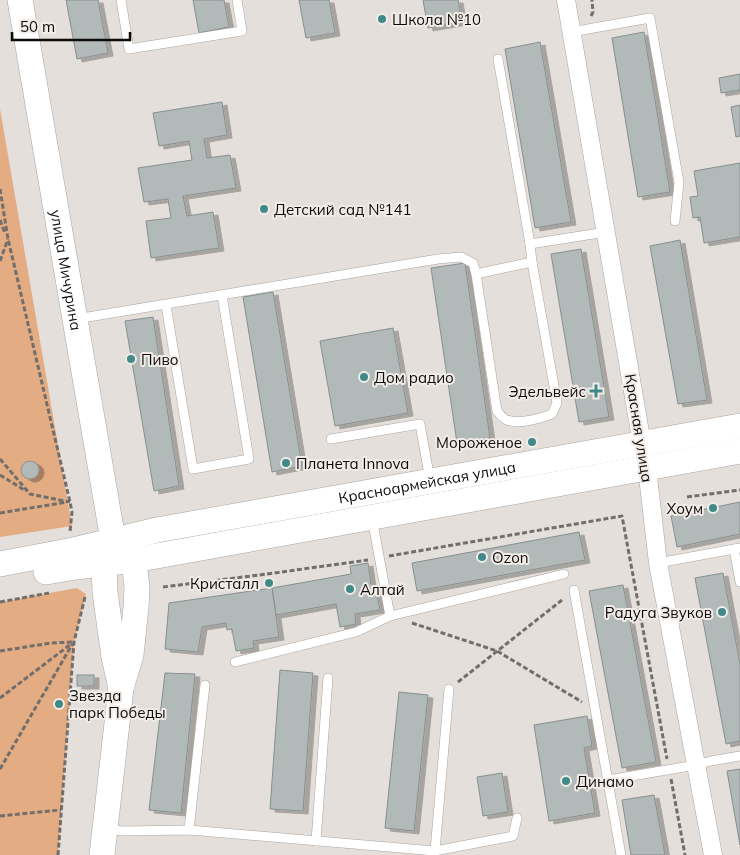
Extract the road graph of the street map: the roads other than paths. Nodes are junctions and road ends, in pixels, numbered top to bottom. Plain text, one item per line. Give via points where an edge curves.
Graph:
1 (20, 0) edge
2 (121, 0) edge
3 (237, 0) edge
4 (566, 0) edge
5 (572, 32) junction
6 (498, 59) dead end
7 (675, 220) dead end
8 (606, 232) junction
9 (530, 244) junction
10 (532, 262) junction
11 (476, 274) junction
12 (222, 295) junction
13 (166, 305) junction
14 (75, 320) junction
15 (740, 426) edge
16 (331, 439) dead end
17 (642, 444) junction
18 (740, 451) edge
19 (647, 468) junction
20 (430, 482) junction
21 (372, 517) junction
22 (114, 540) junction
23 (737, 548) edge
24 (134, 560) junction
25 (0, 564) edge
26 (104, 564) junction
27 (658, 564) junction
28 (564, 574) dead end
29 (0, 582) edge
30 (740, 582) edge
31 (574, 590) dead end
32 (390, 616) junction
33 (235, 662) dead end
34 (328, 678) dead end
35 (205, 685) dead end
36 (121, 688) junction
37 (449, 689) road end
38 (740, 756) edge
39 (696, 765) junction
40 (608, 780) junction
41 (517, 818) dead end
42 (105, 828) junction
43 (189, 830) junction
44 (316, 841) junction
45 (435, 851) junction
46 (102, 855) edge
47 (620, 855) edge
48 (713, 855) edge

1 - 14 main road, улица Мичурина
2 - 3 lane via 129,49 242,31
4 - 5 street, Красная улица
5 - 7 lane via 650,18 679,182
5 - 8 street, Красная улица
6 - 9 lane
8 - 9 lane
8 - 17 street, Красная улица
9 - 10 lane
10 - 11 lane
10 - 11 lane via 557,403 552,414 537,418 506,420 497,412
11 - 12 lane via 472,263 461,258 438,259
12 - 13 lane
12 - 13 lane via 249,459 193,469
13 - 14 lane
14 - 22 main road, улица Мичурина
15 - 17 main road, Красноармейская улица
16 - 20 lane via 420,424
17 - 19 main road, Красная улица
17 - 20 main road, Красноармейская улица
18 - 19 main road, Красноармейская улица
19 - 21 main road, Красноармейская улица
19 - 27 street, Красная улица
20 - 22 main road, Красноармейская улица
21 - 24 main road, Красноармейская улица
21 - 32 lane
22 - 24 main road
22 - 25 main road, Красноармейская улица
22 - 26 main road
23 - 27 lane
23 - 30 lane
24 - 26 main road, Красноармейская улица
24 - 36 main road via 137,588 131,655
26 - 29 main road, Красноармейская улица
26 - 36 main road via 114,658
27 - 39 street, Красная улица
28 - 32 lane
31 - 40 lane
32 - 33 lane via 356,632
34 - 44 lane
35 - 43 lane
36 - 42 main road
37 - 45 lane
38 - 39 lane
39 - 40 lane
39 - 48 street, Красная улица
40 - 47 lane
41 - 45 lane via 513,836
42 - 43 lane via 122,832
42 - 46 main road
43 - 44 lane
44 - 45 lane

